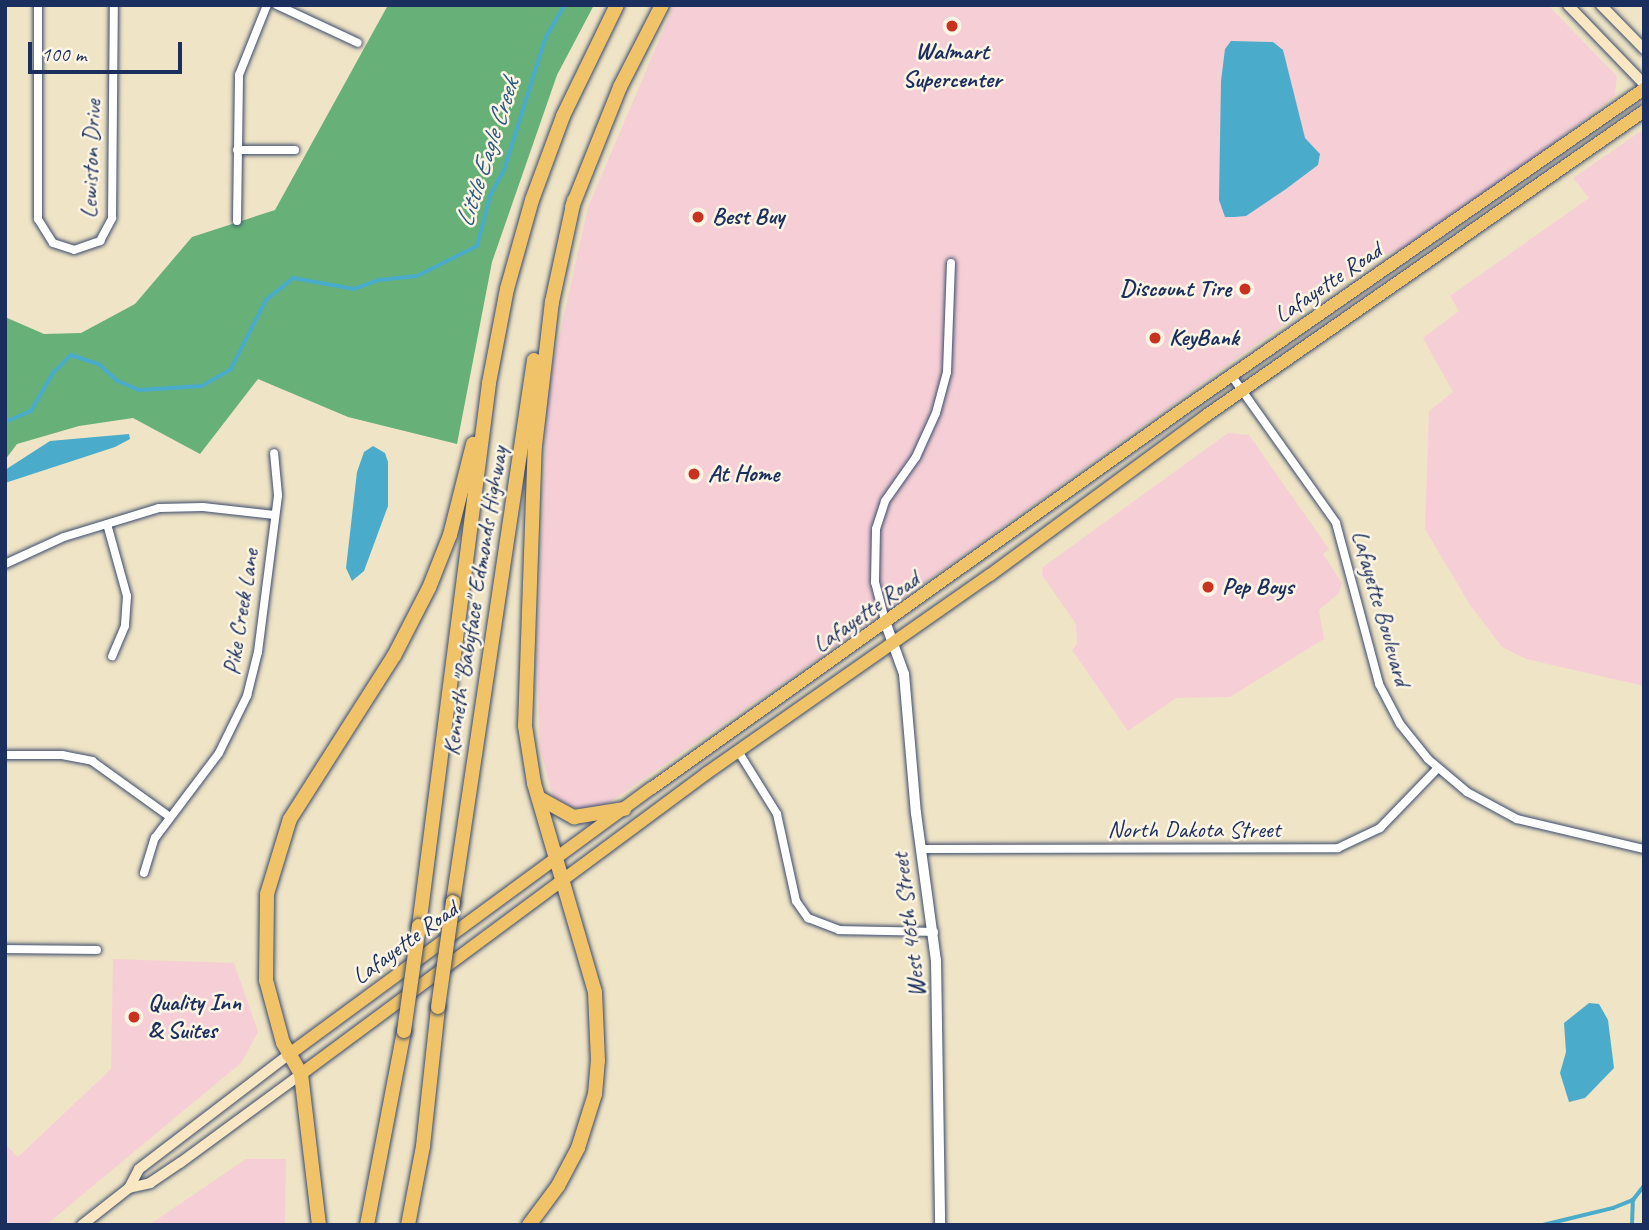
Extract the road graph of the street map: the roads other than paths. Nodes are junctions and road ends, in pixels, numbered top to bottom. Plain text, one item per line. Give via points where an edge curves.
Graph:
1 (38, 5) edge
2 (114, 5) edge
3 (268, 5) edge
4 (277, 5) edge
5 (617, 5) edge
6 (662, 5) edge
7 (1568, 5) edge
8 (1601, 5) edge
9 (358, 43) dead end
10 (1644, 49) edge
11 (1644, 84) edge
12 (1644, 89) edge
13 (1644, 111) edge
14 (237, 150) junction
15 (295, 150) dead end
16 (574, 200) junction
17 (237, 221) dead end
18 (951, 263) dead end
19 (495, 348) junction
20 (1231, 375) junction
21 (1242, 391) junction
22 (274, 453) dead end
23 (275, 515) junction
24 (107, 524) junction
25 (5, 564) edge
26 (886, 624) junction
27 (894, 642) junction
28 (112, 656) dead end
29 (738, 751) junction
30 (5, 755) edge
31 (1437, 769) junction
32 (541, 799) junction
33 (624, 809) junction
34 (170, 817) junction
35 (921, 849) junction
36 (1644, 849) edge
37 (556, 859) junction
38 (144, 873) dead end
39 (562, 884) junction
40 (934, 932) junction
41 (5, 949) edge
42 (97, 950) dead end
43 (288, 1055) junction
44 (301, 1074) junction
45 (129, 1188) junction
46 (82, 1225) edge
47 (319, 1225) edge
48 (367, 1225) edge
49 (408, 1225) edge
50 (529, 1225) edge
51 (940, 1225) edge

1 - 2 street, Lewiston Drive via 38,219 53,243 74,250 100,241 113,218
3 - 14 street via 239,75
4 - 9 street
5 - 19 highway, Kenneth "Babyface" Edmonds Highway via 579,80 540,176 513,263
6 - 16 highway, Kenneth "Babyface" Edmonds Highway via 620,87
7 - 11 main road
8 - 10 main road
12 - 20 main road, Lafayette Road
13 - 21 main road, Lafayette Road
14 - 15 street
14 - 17 street
16 - 32 highway via 552,302 535,446 525,706 530,764
16 - 49 highway, Kenneth "Babyface" Edmonds Highway, bridge via 537,342
18 - 26 street via 947,372 936,413 916,457 885,501 876,529 875,582
19 - 43 highway via 464,485 435,575 394,656 301,799 275,859 265,916 266,980
19 - 48 highway, Kenneth "Babyface" Edmonds Highway, bridge via 404,1031
20 - 21 street, Lafayette Boulevard
20 - 26 main road, Lafayette Road
21 - 27 main road, Lafayette Road
21 - 31 street, Lafayette Boulevard via 1336,523 1379,684 1404,730
22 - 23 street, Pike Creek Lane
23 - 24 street via 175,506
23 - 34 street, Pike Creek Lane via 259,642 247,696 219,753
24 - 25 street
24 - 28 street via 127,596 125,626
26 - 27 street, West 46th Street
26 - 33 main road, Lafayette Road
27 - 29 main road, Lafayette Road
27 - 35 street, West 46th Street via 904,674
29 - 39 main road, Lafayette Road
29 - 40 street via 777,814 796,901 808,918 839,930
30 - 34 street via 62,755 92,761
31 - 35 street, North Dakota Street via 1380,828 1338,848
31 - 36 street, Lafayette Boulevard via 1479,800 1517,819
32 - 33 highway via 560,812 581,818
32 - 37 highway
33 - 37 main road, Lafayette Road
34 - 38 street, Pike Creek Lane via 153,842
35 - 40 street, West 46th Street
37 - 39 highway
37 - 43 main road, Lafayette Road
39 - 44 main road, Lafayette Road
39 - 50 highway via 595,992 597,1075 578,1148 558,1186
40 - 51 street, West 46th Street via 941,1026
41 - 42 street
43 - 44 highway
43 - 45 main road, Lafayette Road via 139,1168
44 - 45 main road, Lafayette Road via 170,1170 150,1183
44 - 47 highway
45 - 46 main road, Lafayette Road

